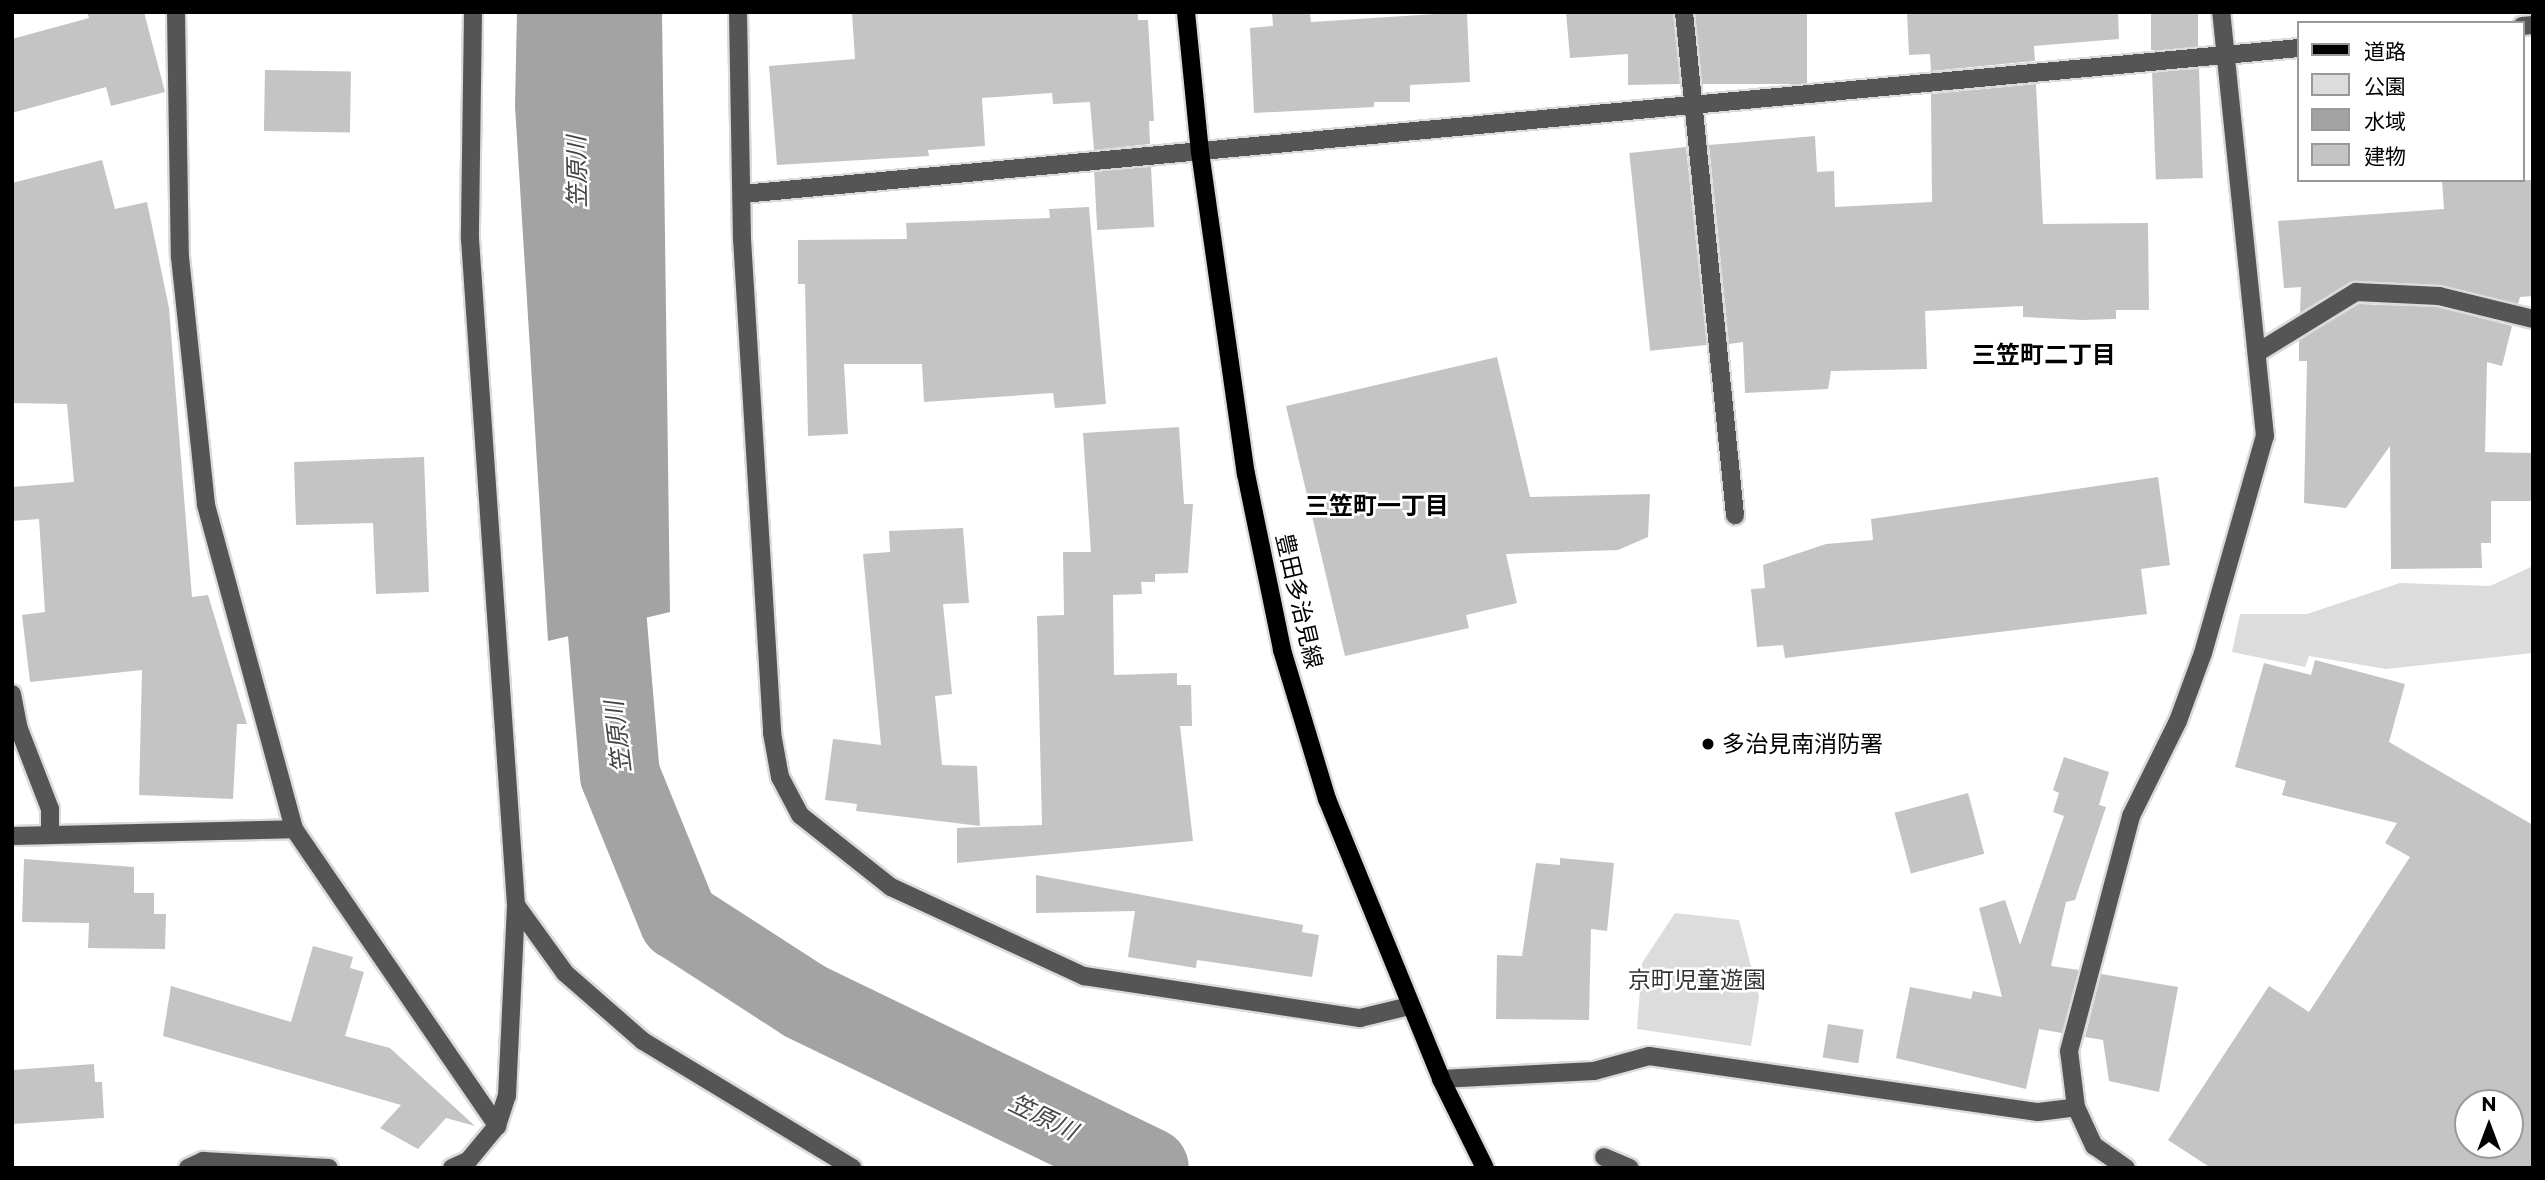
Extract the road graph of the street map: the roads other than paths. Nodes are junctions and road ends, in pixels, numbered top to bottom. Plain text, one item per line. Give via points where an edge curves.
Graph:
1 (176, 12) edge
2 (473, 12) edge
3 (738, 12) edge
4 (1186, 12) edge
5 (1684, 12) edge
6 (2221, 12) edge
7 (2296, 48) edge
8 (2225, 55) junction
9 (1692, 104) junction
10 (1200, 152) junction
11 (743, 194) junction
12 (2533, 319) edge
13 (2260, 351) junction
14 (1735, 515) dead end
15 (12, 694) edge
16 (294, 829) junction
17 (50, 834) junction
18 (12, 836) edge
19 (516, 905) junction
20 (1410, 1006) junction
21 (1441, 1079) junction
22 (2076, 1107) junction
23 (497, 1126) junction
24 (1604, 1157) dead end
25 (188, 1168) edge
26 (329, 1168) edge
27 (452, 1168) edge
28 (853, 1168) edge
29 (1485, 1168) edge
30 (1630, 1168) edge
31 (2126, 1168) edge

1 - 16 street via 180,257 206,505
2 - 19 street via 470,239
3 - 11 street
4 - 10 main road, 豊田多治見線
5 - 9 street
6 - 8 street
7 - 8 street
8 - 9 street
8 - 13 street
9 - 10 street
9 - 14 street
10 - 11 street
10 - 20 main road, 豊田多治見線 via 1246,474 1282,650 1327,799
11 - 20 street via 772,733 780,777 800,815 891,887 1084,976 1360,1018
12 - 13 street via 2439,296 2356,292
13 - 22 street via 2266,436 2203,653 2178,721 2131,816 2069,1051
15 - 17 street via 19,729 50,809
16 - 17 street
16 - 23 street
17 - 18 street
19 - 23 street via 507,1096
19 - 28 street via 565,973 642,1041
20 - 21 main road, 豊田多治見線
21 - 22 street via 1594,1071 1649,1056 2038,1112
21 - 29 main road, 豊田多治見線
22 - 31 street via 2094,1146
23 - 27 street via 468,1161
24 - 30 street
25 - 26 street via 203,1161

